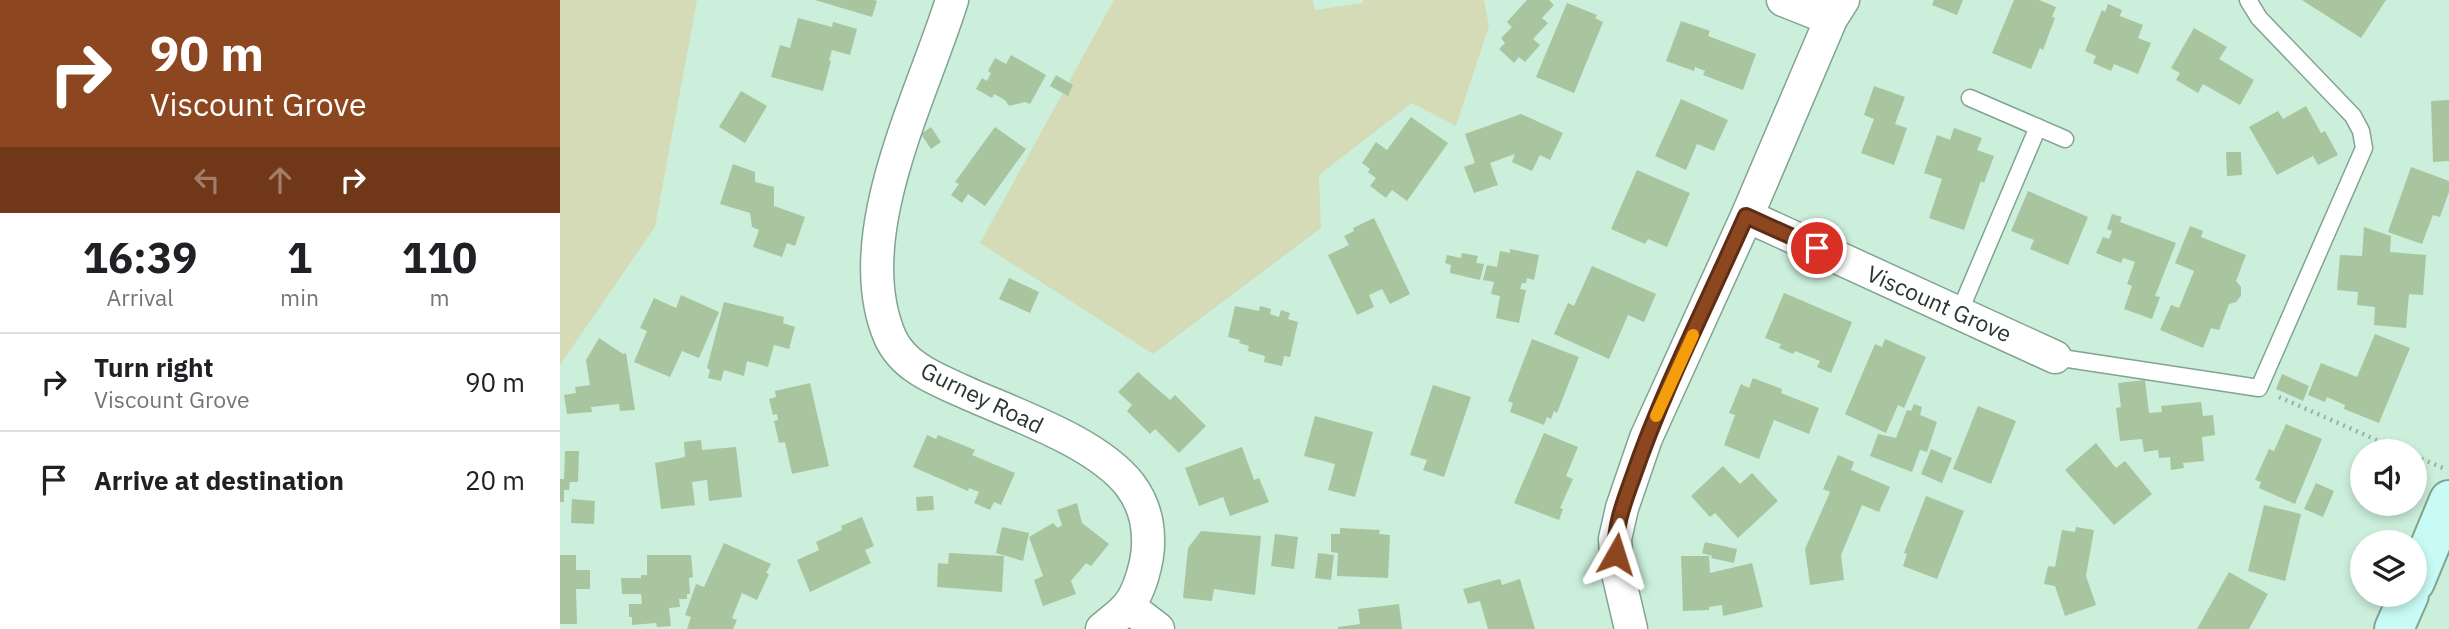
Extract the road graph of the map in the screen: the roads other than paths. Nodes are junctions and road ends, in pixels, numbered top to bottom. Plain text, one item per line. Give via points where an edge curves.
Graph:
1 (952, 0) edge
2 (1783, 0) edge
3 (2248, 0) edge
4 (1837, 10) edge
5 (1969, 98) dead end
6 (2038, 127) junction
7 (2065, 139) dead end
8 (1746, 216) junction
9 (1959, 313) junction
10 (2055, 357) joint
11 (2449, 500) edge
12 (2427, 553) edge
13 (1128, 607) junction
14 (2404, 607) edge
15 (1102, 629) edge
16 (1158, 629) edge
17 (1631, 629) edge
18 (2394, 629) edge

1 - 13 street, Gurney Road via 888,190 877,246 887,329 895,346 920,371 1079,445 1114,468 1130,485 1142,504 1149,547
2 - 4 street
3 - 10 lane via 2259,18 2353,116 2364,148 2259,388
4 - 8 street
5 - 6 lane
6 - 7 lane
6 - 9 lane
8 - 9 street, Viscount Grove
8 - 17 street via 1646,438 1622,508 1615,539 1617,569
9 - 10 street, Viscount Grove
11 - 12 street
13 - 15 street, Gurney Road
13 - 16 street
14 - 18 street

